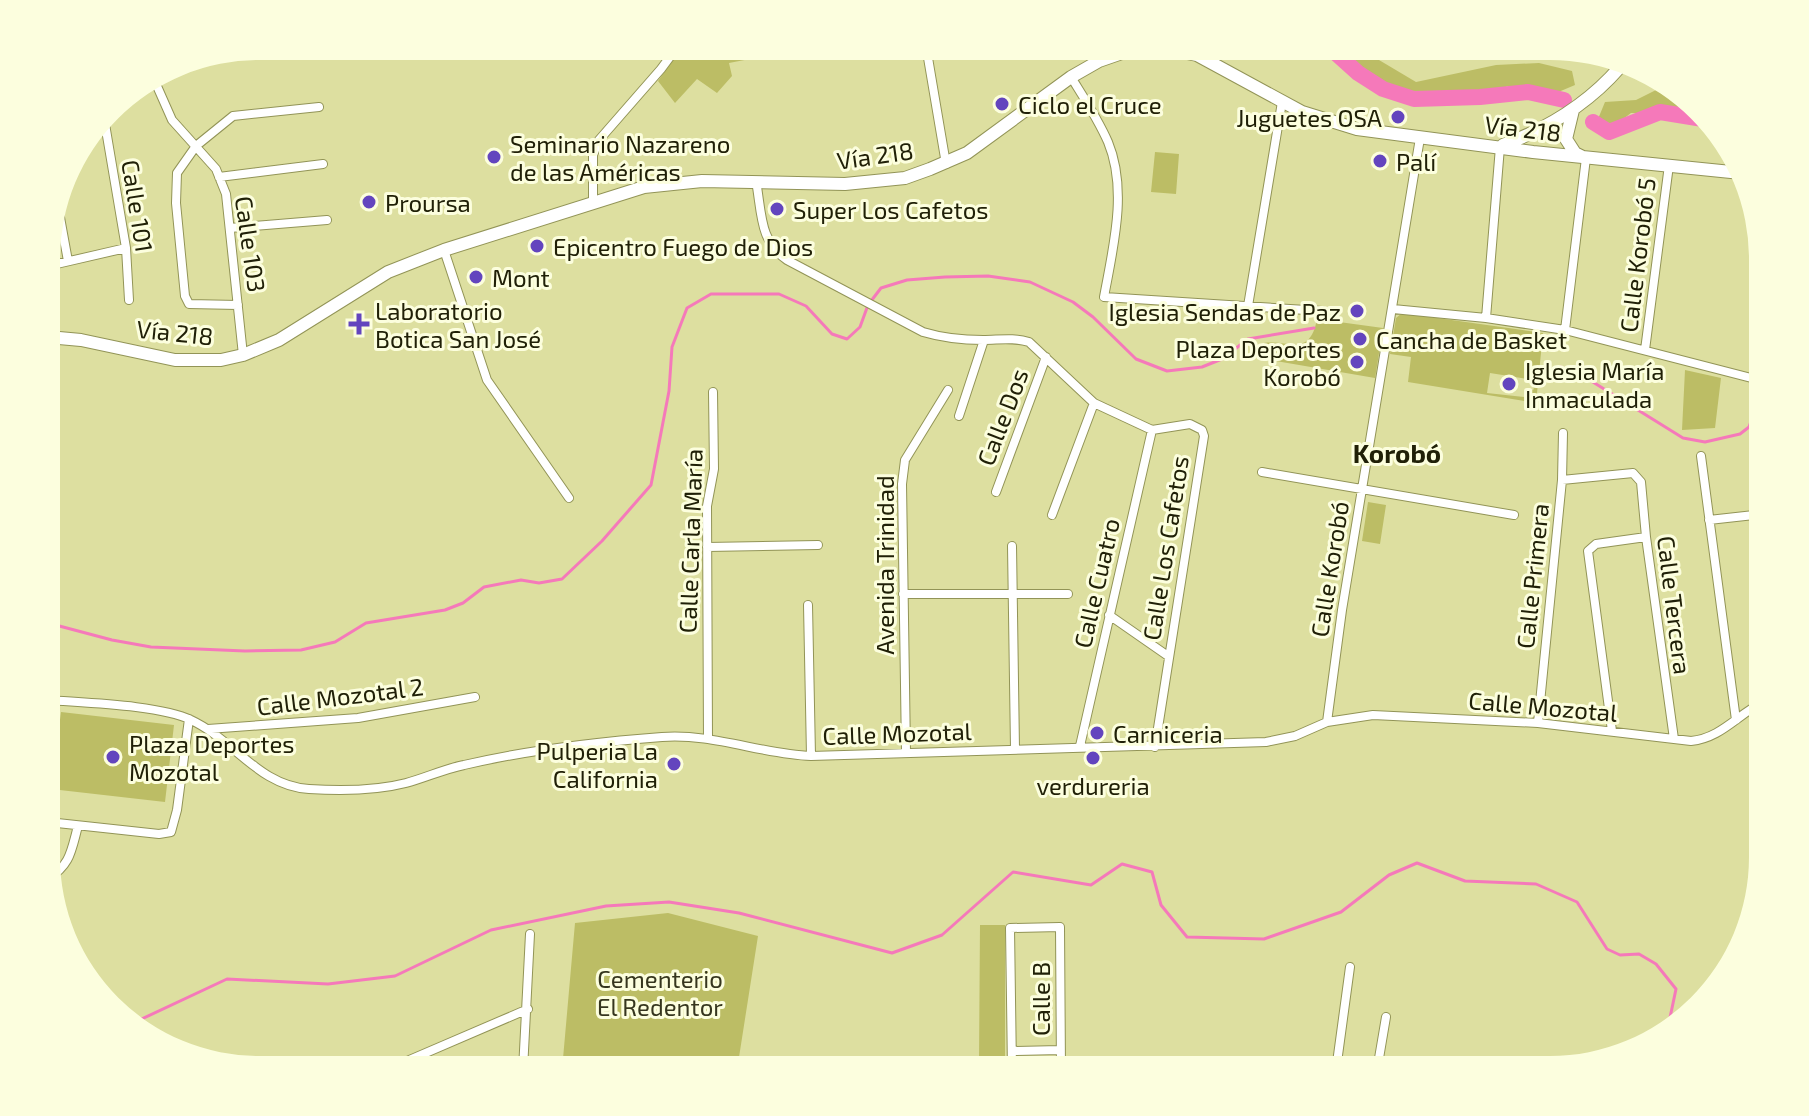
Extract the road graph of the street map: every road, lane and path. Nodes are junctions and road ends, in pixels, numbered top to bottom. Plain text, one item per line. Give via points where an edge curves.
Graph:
1 (668, 60) edge
2 (928, 60) edge
3 (1101, 60) edge
4 (1214, 60) edge
5 (1616, 72) edge
6 (1071, 77) junction
7 (158, 88) edge
8 (1282, 102) junction
9 (319, 107) dead end
10 (1573, 110) junction
11 (106, 131) edge
12 (1420, 138) junction
13 (196, 146) junction
14 (1500, 147) junction
15 (1586, 158) junction
16 (323, 164) dead end
17 (946, 164) junction
18 (1669, 165) junction
19 (1728, 172) edge
20 (219, 177) junction
21 (756, 181) junction
22 (593, 202) junction
23 (327, 220) dead end
24 (230, 228) junction
25 (62, 230) edge
26 (126, 248) junction
27 (444, 250) junction
28 (68, 261) junction
29 (60, 263) edge
30 (129, 300) dead end
31 (238, 305) junction
32 (1248, 306) junction
33 (1393, 309) junction
34 (1322, 311) dead end
35 (1486, 318) junction
36 (1565, 330) junction
37 (60, 338) edge
38 (984, 340) junction
39 (1645, 350) junction
40 (243, 355) junction
41 (1046, 357) junction
42 (1749, 377) edge
43 (948, 390) dead end
44 (713, 392) dead end
45 (1094, 403) junction
46 (959, 416) dead end
47 (1152, 430) junction
48 (1563, 433) dead end
49 (1701, 456) dead end
50 (1262, 472) dead end
51 (1562, 480) junction
52 (1362, 489) junction
53 (996, 492) dead end
54 (569, 498) dead end
55 (1052, 515) dead end
56 (1514, 515) dead end
57 (1749, 516) edge
58 (1709, 520) junction
59 (1646, 537) junction
60 (818, 545) dead end
61 (1012, 546) dead end
62 (707, 547) junction
63 (1015, 593) junction
64 (903, 594) junction
65 (1068, 594) dead end
66 (808, 605) dead end
67 (1109, 615) junction
68 (1168, 656) junction
69 (475, 697) dead end
70 (60, 701) edge
71 (1749, 711) edge
72 (189, 719) junction
73 (1736, 720) junction
74 (1327, 722) junction
75 (1538, 723) junction
76 (208, 729) junction
77 (1612, 731) junction
78 (708, 739) junction
79 (1674, 739) junction
80 (1080, 746) junction
81 (1155, 747) junction
82 (1015, 749) junction
83 (906, 752) junction
84 (811, 756) junction
85 (60, 824) edge
86 (78, 826) junction
87 (61, 870) edge
88 (530, 934) dead end
89 (1350, 967) dead end
90 (528, 1009) junction
91 (1386, 1017) dead end
92 (1060, 1050) junction
93 (1012, 1051) junction
94 (419, 1056) edge
95 (524, 1056) edge
96 (1012, 1056) edge
97 (1060, 1056) edge
98 (1338, 1056) edge
99 (1379, 1056) edge

1 - 22 street via 599,140 593,155
2 - 17 street
3 - 6 main road, Vía 218
4 - 8 main road, Vía 218
5 - 10 main road
6 - 17 main road, Vía 218
6 - 32 street via 1109,144 1115,170 1115,233 1104,297
7 - 13 street, Calle 103 via 172,120
8 - 12 main road, Vía 218 via 1330,122
8 - 32 street
9 - 13 street via 233,116
10 - 14 main road
10 - 15 main road via 1566,139
11 - 26 street, Calle 101
12 - 14 main road, Vía 218
12 - 33 street, Calle Korobó
13 - 20 street, Calle 103
13 - 31 street via 177,173 185,296 189,304
14 - 15 main road, Vía 218
14 - 35 street
15 - 18 main road, Vía 218
15 - 36 street
16 - 20 street
17 - 21 main road, Vía 218 via 883,181
18 - 19 main road, Vía 218
18 - 39 street, Calle Korobó 5
20 - 24 street, Calle 103
21 - 22 main road, Vía 218 via 644,187
21 - 38 street, Calle Los Cafetos via 764,231 773,251 923,332
22 - 27 main road, Vía 218
23 - 24 street
24 - 31 street, Calle 103
25 - 28 street
26 - 28 street
26 - 30 street, Calle 101
27 - 40 main road, Vía 218 via 388,272 279,340
27 - 54 street via 487,380
28 - 29 street
31 - 40 street, Calle 103
32 - 34 street
33 - 35 street
33 - 52 street, Calle Korobó
35 - 36 street
36 - 39 street
37 - 40 main road, Vía 218 via 175,360
38 - 41 street, Calle Los Cafetos via 1029,342
38 - 46 street
39 - 42 street
41 - 45 street, Calle Los Cafetos
41 - 53 street, Calle Dos
43 - 64 street, Avenida Trinidad via 905,460
44 - 62 street, Calle Carla María
45 - 47 street, Calle Los Cafetos
45 - 55 street
47 - 67 street, Calle Cuatro
47 - 68 street, Calle Los Cafetos via 1190,424 1204,436
48 - 51 street, Calle Primera
49 - 58 street
50 - 52 street
51 - 59 street, Calle Tercera via 1627,473 1638,477
51 - 75 street, Calle Primera
52 - 56 street
52 - 74 street, Calle Korobó
57 - 58 street
58 - 73 street
59 - 77 street via 1596,544 1588,556
59 - 79 street, Calle Tercera
60 - 62 street
61 - 63 street
62 - 78 street, Calle Carla María
63 - 64 street
63 - 65 street
63 - 82 street
64 - 83 street, Avenida Trinidad
66 - 84 street
67 - 68 street
67 - 80 street, Calle Cuatro
68 - 81 street, Calle Los Cafetos
69 - 76 street, Calle Mozotal 2 via 344,720
70 - 72 street, Calle Mozotal via 171,712
71 - 73 street, Calle Mozotal
72 - 76 street, Calle Mozotal
72 - 86 street via 171,832
73 - 79 street, Calle Mozotal via 1706,740
74 - 75 street, Calle Mozotal via 1373,715
74 - 81 street, Calle Mozotal via 1266,742
75 - 77 street, Calle Mozotal
76 - 78 street, Calle Mozotal via 259,772 308,789 384,787 460,765 543,750 685,735
77 - 79 street, Calle Mozotal
78 - 84 street, Calle Mozotal
80 - 81 street, Calle Mozotal
80 - 82 street, Calle Mozotal
82 - 83 street, Calle Mozotal
83 - 84 street, Calle Mozotal
85 - 86 street
86 - 87 street
88 - 90 street
89 - 98 street
90 - 94 street
90 - 95 street
91 - 99 street
92 - 93 street
92 - 93 street, Calle B via 1060,927 1010,928
92 - 97 street, Calle B
93 - 96 street

